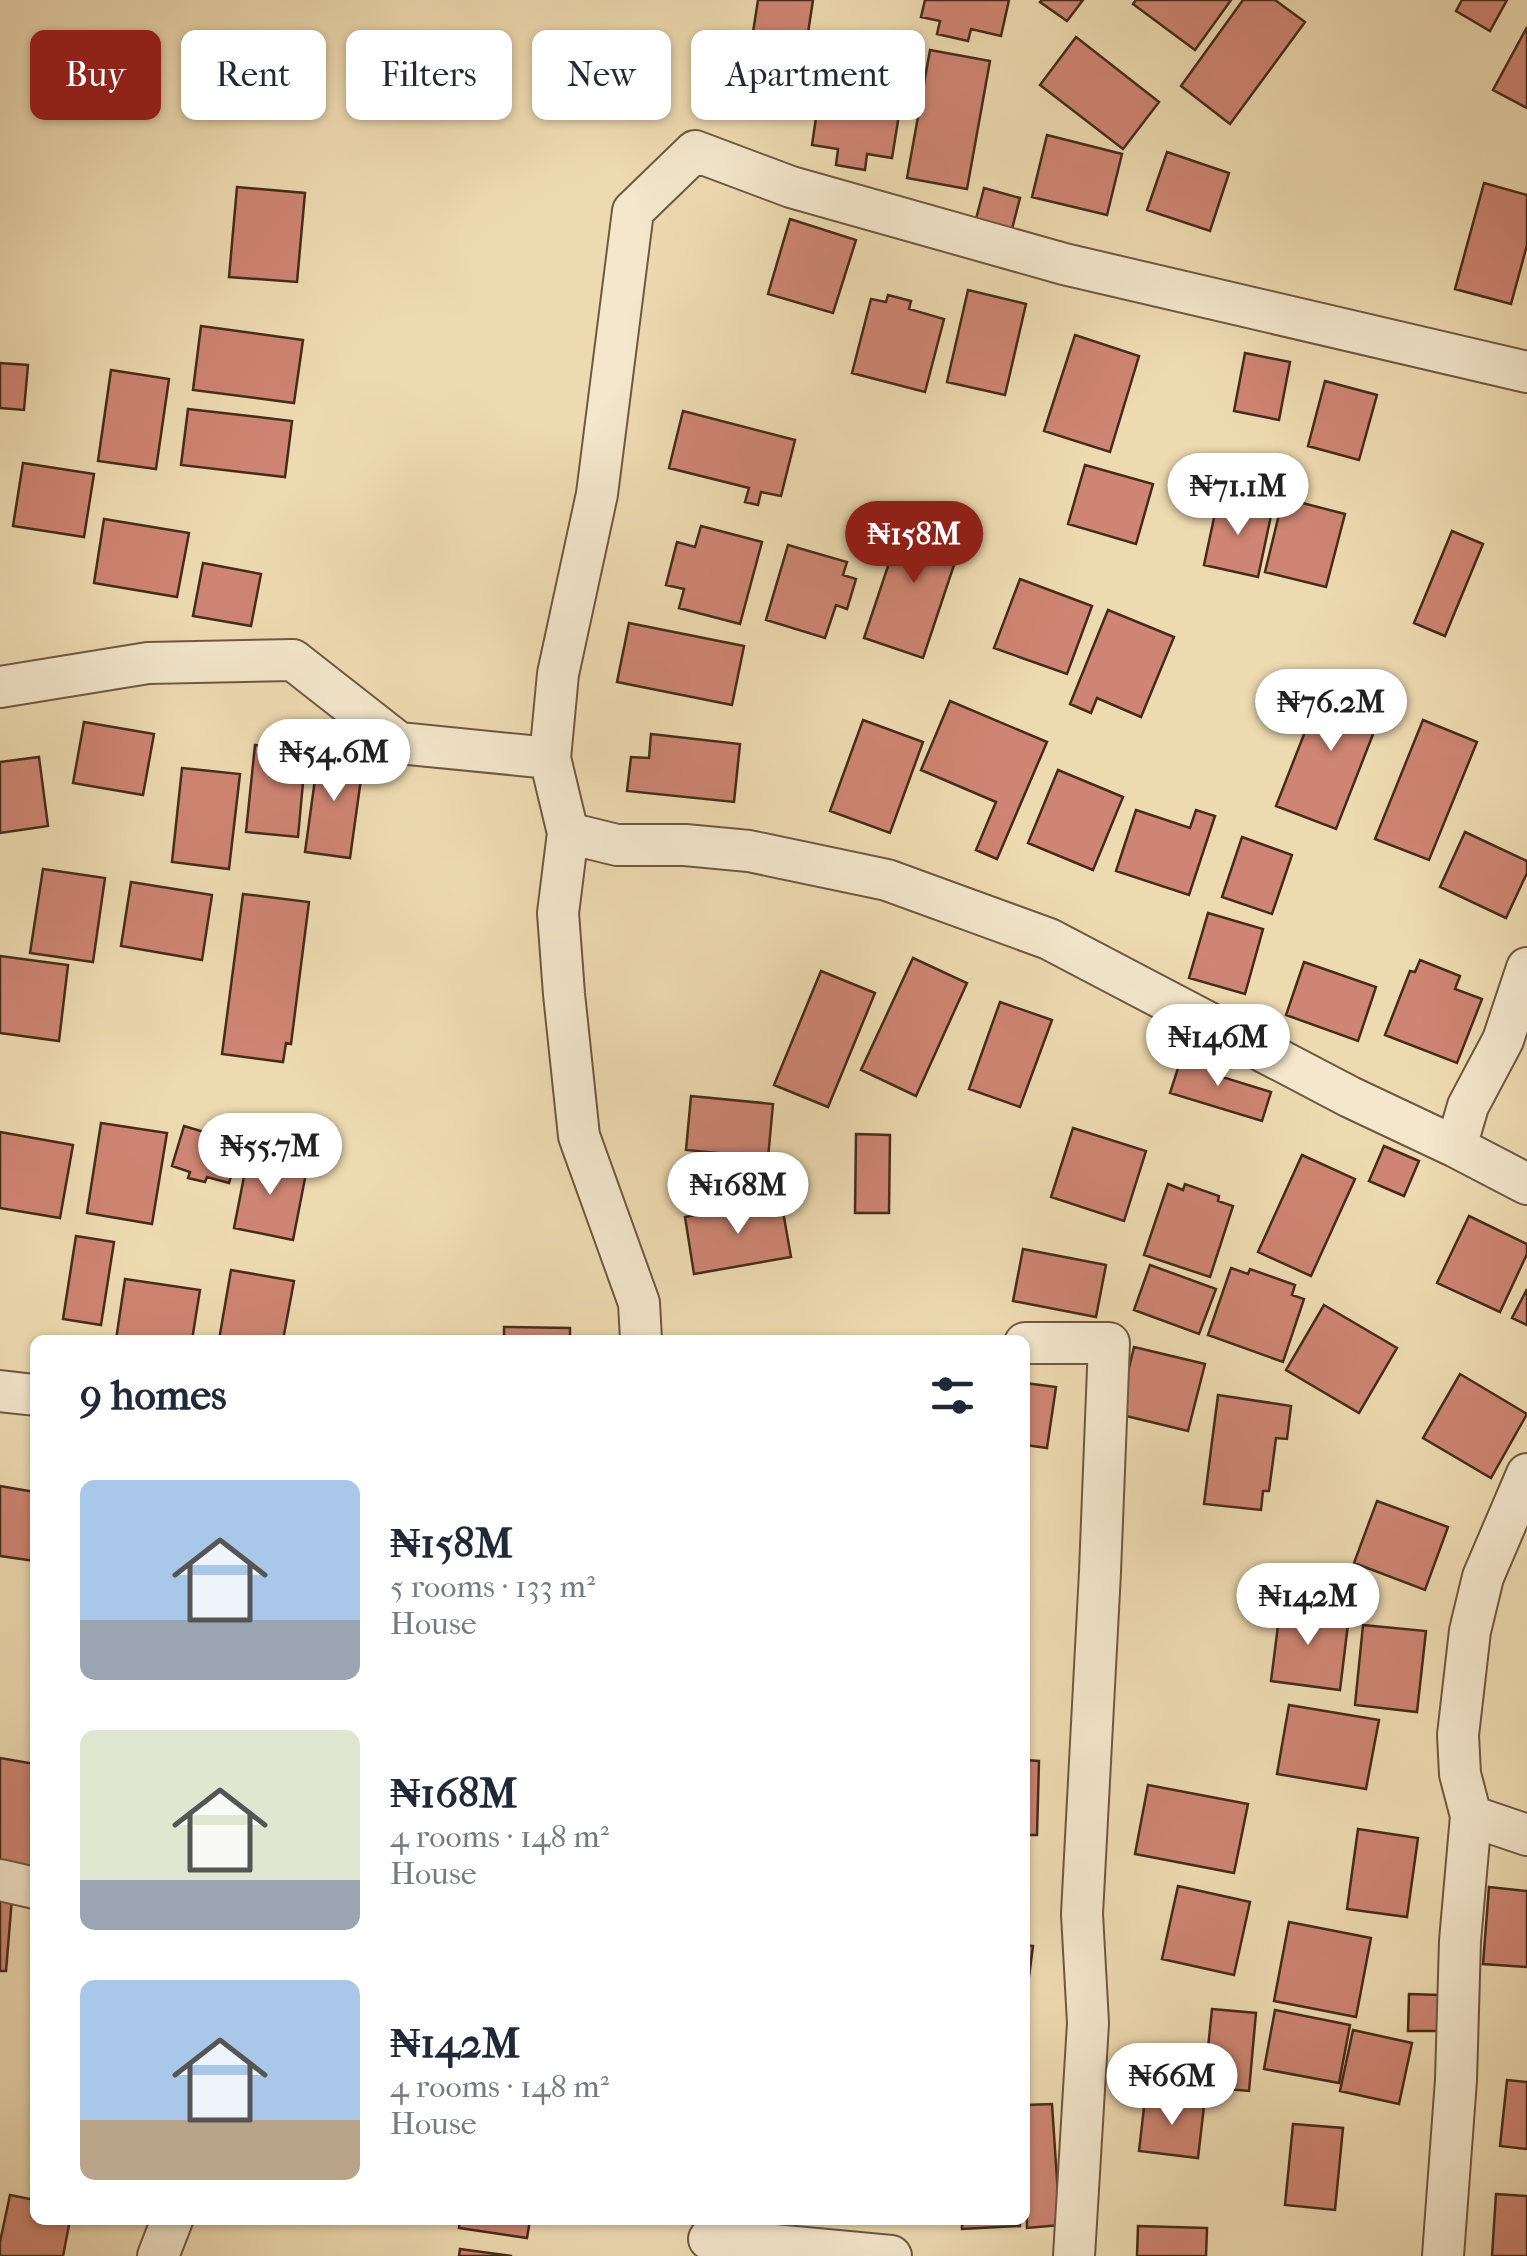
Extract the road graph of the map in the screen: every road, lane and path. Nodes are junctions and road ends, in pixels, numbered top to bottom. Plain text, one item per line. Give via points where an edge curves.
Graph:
1 (1527, 372) edge
2 (0, 686) edge
3 (550, 758) junction
4 (568, 833) junction
5 (1527, 968) edge
6 (1456, 1147) junction
7 (1527, 1184) edge
8 (641, 1335) edge
9 (1030, 1343) edge
10 (0, 1390) edge
11 (30, 1394) edge
12 (1527, 1474) edge
13 (1472, 1816) junction
14 (1527, 1835) edge
15 (0, 1880) edge
16 (30, 1887) edge
17 (170, 2225) edge
18 (706, 2238) edge
19 (158, 2256) edge
20 (891, 2256) edge
21 (1074, 2256) edge
22 (1443, 2256) edge

1 - 3 street via 1064,264 791,187 695,151 633,211 597,494 558,674
2 - 3 street via 148,663 292,660 399,743
3 - 4 street
4 - 6 street via 617,845 749,851 887,880 1049,939
4 - 8 street via 558,912 580,1136 638,1303
5 - 6 street
6 - 7 street
9 - 21 street via 1109,1343 1082,1914 1088,2023
10 - 11 street
12 - 13 street via 1483,1577 1470,1631 1458,1734
13 - 14 street
13 - 22 street
15 - 16 street
17 - 19 street
18 - 20 street

